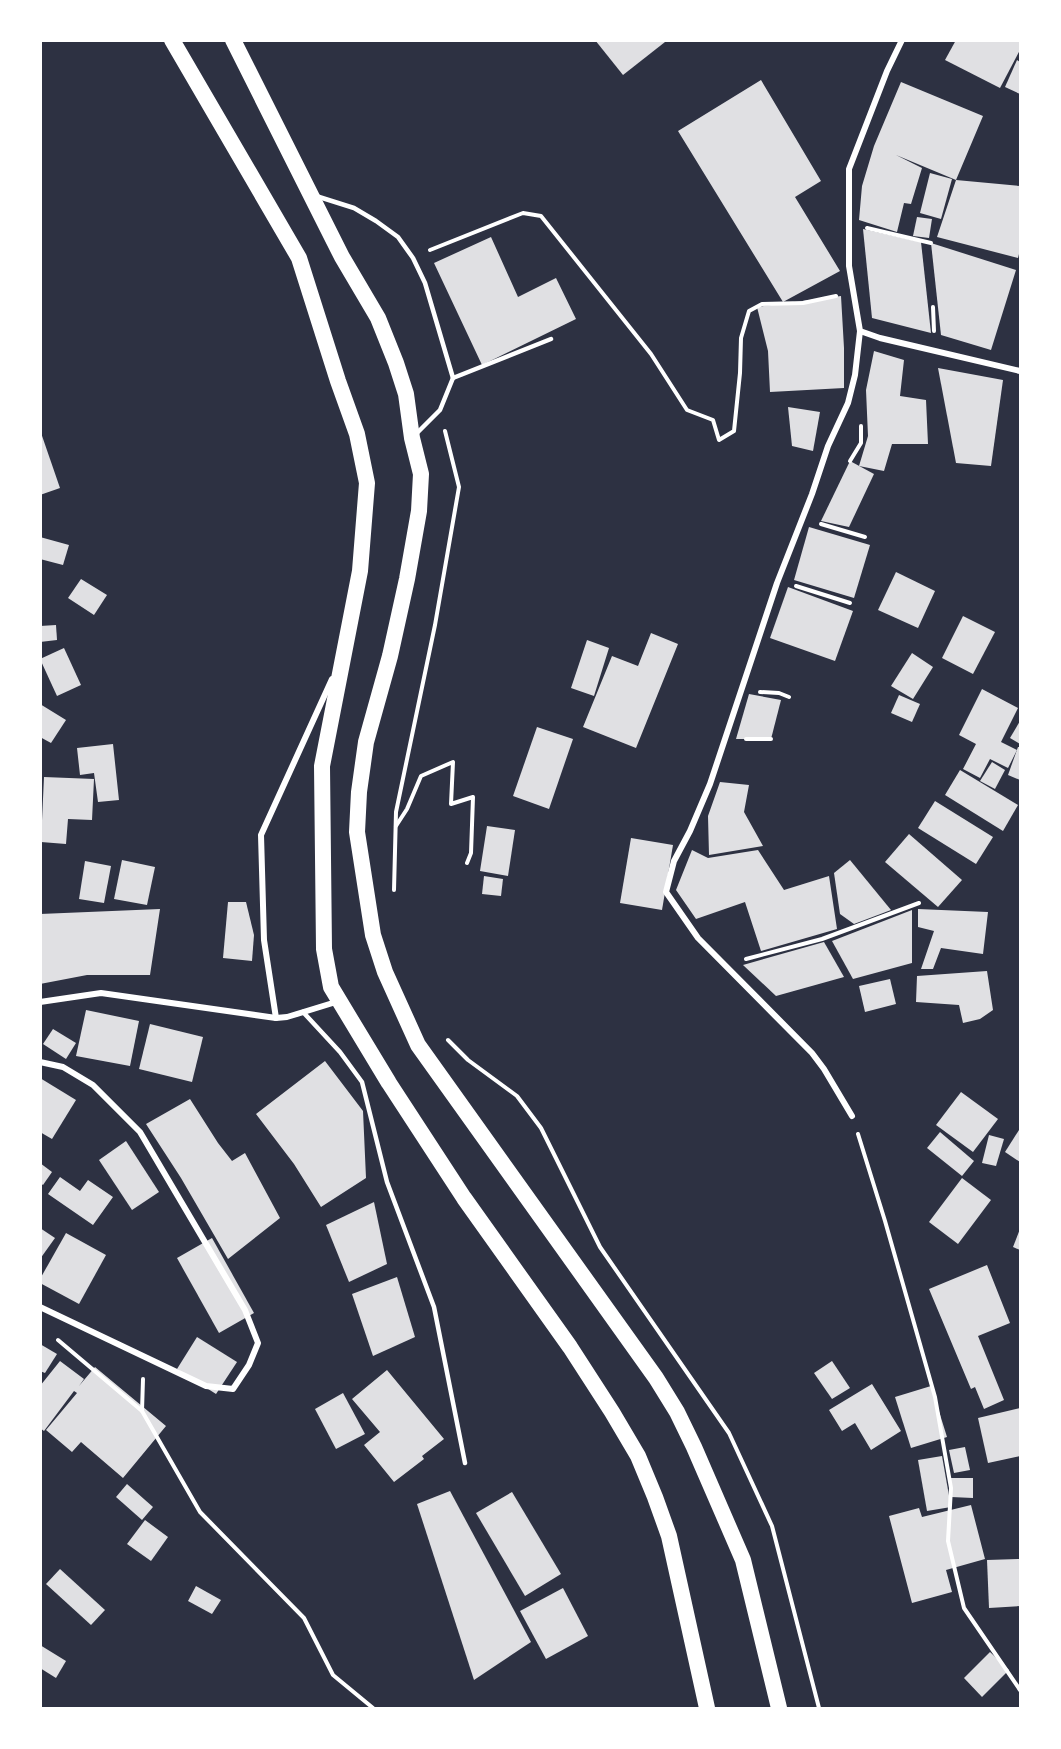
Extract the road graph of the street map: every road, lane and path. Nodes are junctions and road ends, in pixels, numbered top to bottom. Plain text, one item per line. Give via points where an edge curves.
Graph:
1 (172, 40) edge
2 (233, 40) edge
3 (902, 40) edge
4 (311, 194) junction
5 (849, 224) junction
6 (931, 243) dead end
7 (413, 258) junction
8 (853, 293) junction
9 (860, 331) junction
10 (551, 339) dead end
11 (1020, 371) edge
12 (453, 378) junction
13 (440, 410) junction
14 (412, 438) junction
15 (816, 523) dead end
16 (865, 537) dead end
17 (778, 580) junction
18 (850, 603) dead end
19 (343, 657) junction
20 (396, 826) junction
21 (467, 862) dead end
22 (394, 897) dead end
23 (919, 903) dead end
24 (739, 961) dead end
25 (340, 1001) junction
26 (40, 1002) edge
27 (303, 1012) junction
28 (276, 1018) junction
29 (447, 1039) dead end
30 (40, 1062) edge
31 (852, 1116) joint
32 (40, 1307) edge
33 (57, 1340) dead end
34 (144, 1356) junction
35 (142, 1411) junction
36 (465, 1463) dead end
37 (1020, 1690) edge
38 (374, 1708) edge
39 (707, 1708) edge
40 (779, 1708) edge
41 (819, 1708) edge

1 - 19 highway via 299,258 357,434 367,483 360,570
2 - 4 highway
3 - 5 street via 849,169
4 - 7 lane via 354,208 376,221 398,237
4 - 14 highway via 378,318 406,394
5 - 6 path
5 - 8 street
7 - 8 path via 523,213 541,216 651,354 687,410 712,420 718,440 734,431 741,338 749,311 762,304 803,303
7 - 12 lane via 425,283
8 - 9 street
9 - 11 street
9 - 17 street via 848,403
10 - 12 lane
12 - 13 lane
13 - 14 lane
13 - 20 path via 459,486
14 - 40 highway via 421,474 419,511 390,656 366,742 359,792 357,832 373,935 418,1045 677,1412 744,1560
15 - 16 path
17 - 18 path
17 - 31 street via 710,784 674,861 666,892 698,938 812,1053
19 - 25 highway via 322,766 324,950 331,987
19 - 28 street via 261,835 264,940
20 - 21 path via 422,776 453,762 451,804 473,797 471,853
20 - 22 path
23 - 24 path via 822,939
25 - 27 street
25 - 39 highway via 464,1198 570,1347 638,1456 669,1536
26 - 28 street via 101,993
27 - 28 street
27 - 36 lane via 362,1082 387,1182 434,1306
29 - 41 path via 468,1060 518,1096 541,1128 600,1247 729,1433 772,1526
30 - 34 street via 63,1067 93,1085 140,1132 244,1310 258,1343 234,1389 206,1386
31 - 37 path via 935,1396 951,1488 948,1541 964,1608
32 - 34 street
33 - 35 path
34 - 35 path
35 - 38 path via 200,1512 304,1618 333,1675

